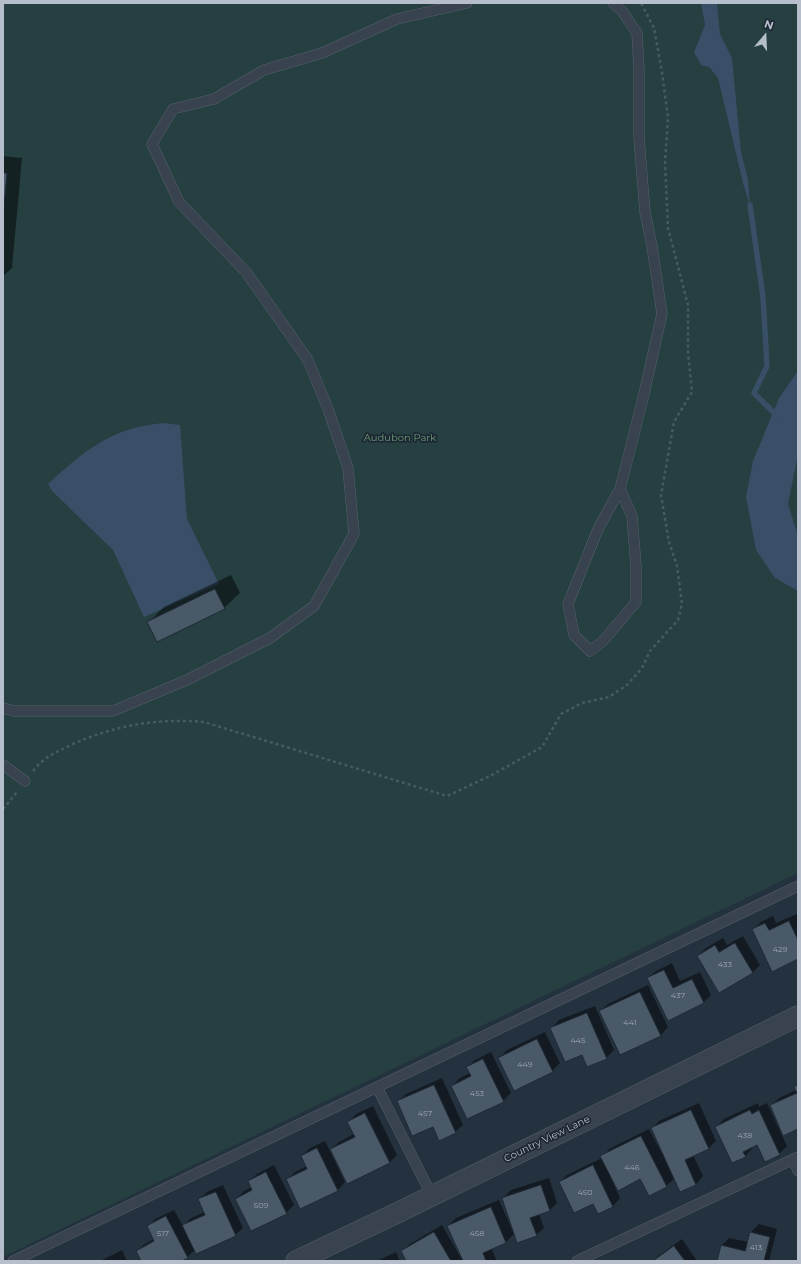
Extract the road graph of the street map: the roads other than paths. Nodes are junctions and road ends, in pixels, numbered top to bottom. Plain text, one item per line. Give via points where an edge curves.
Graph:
1 (467, 3) edge
2 (613, 3) edge
3 (620, 489) junction
4 (3, 708) edge
5 (3, 765) edge
6 (26, 781) road end
7 (798, 886) edge
8 (798, 1016) edge
9 (377, 1087) junction
10 (795, 1158) edge
11 (798, 1171) edge
12 (432, 1196) junction
13 (13, 1261) edge
14 (296, 1261) edge
15 (577, 1261) edge

1 - 4 lane via 397,19 322,53 264,70 214,99 173,109 152,144 179,202 246,272 308,360 348,468 354,534 314,606 270,638 189,679 113,711 14,711
2 - 3 lane via 622,11 637,33 639,138 645,212 662,314
3 - 3 lane via 632,516 636,602 603,641 590,651 574,635 568,604 598,529
5 - 6 lane
7 - 9 lane
8 - 12 street, Country View Lane
9 - 12 lane
9 - 13 lane
10 - 11 lane
10 - 15 lane
12 - 14 street, Country View Lane

